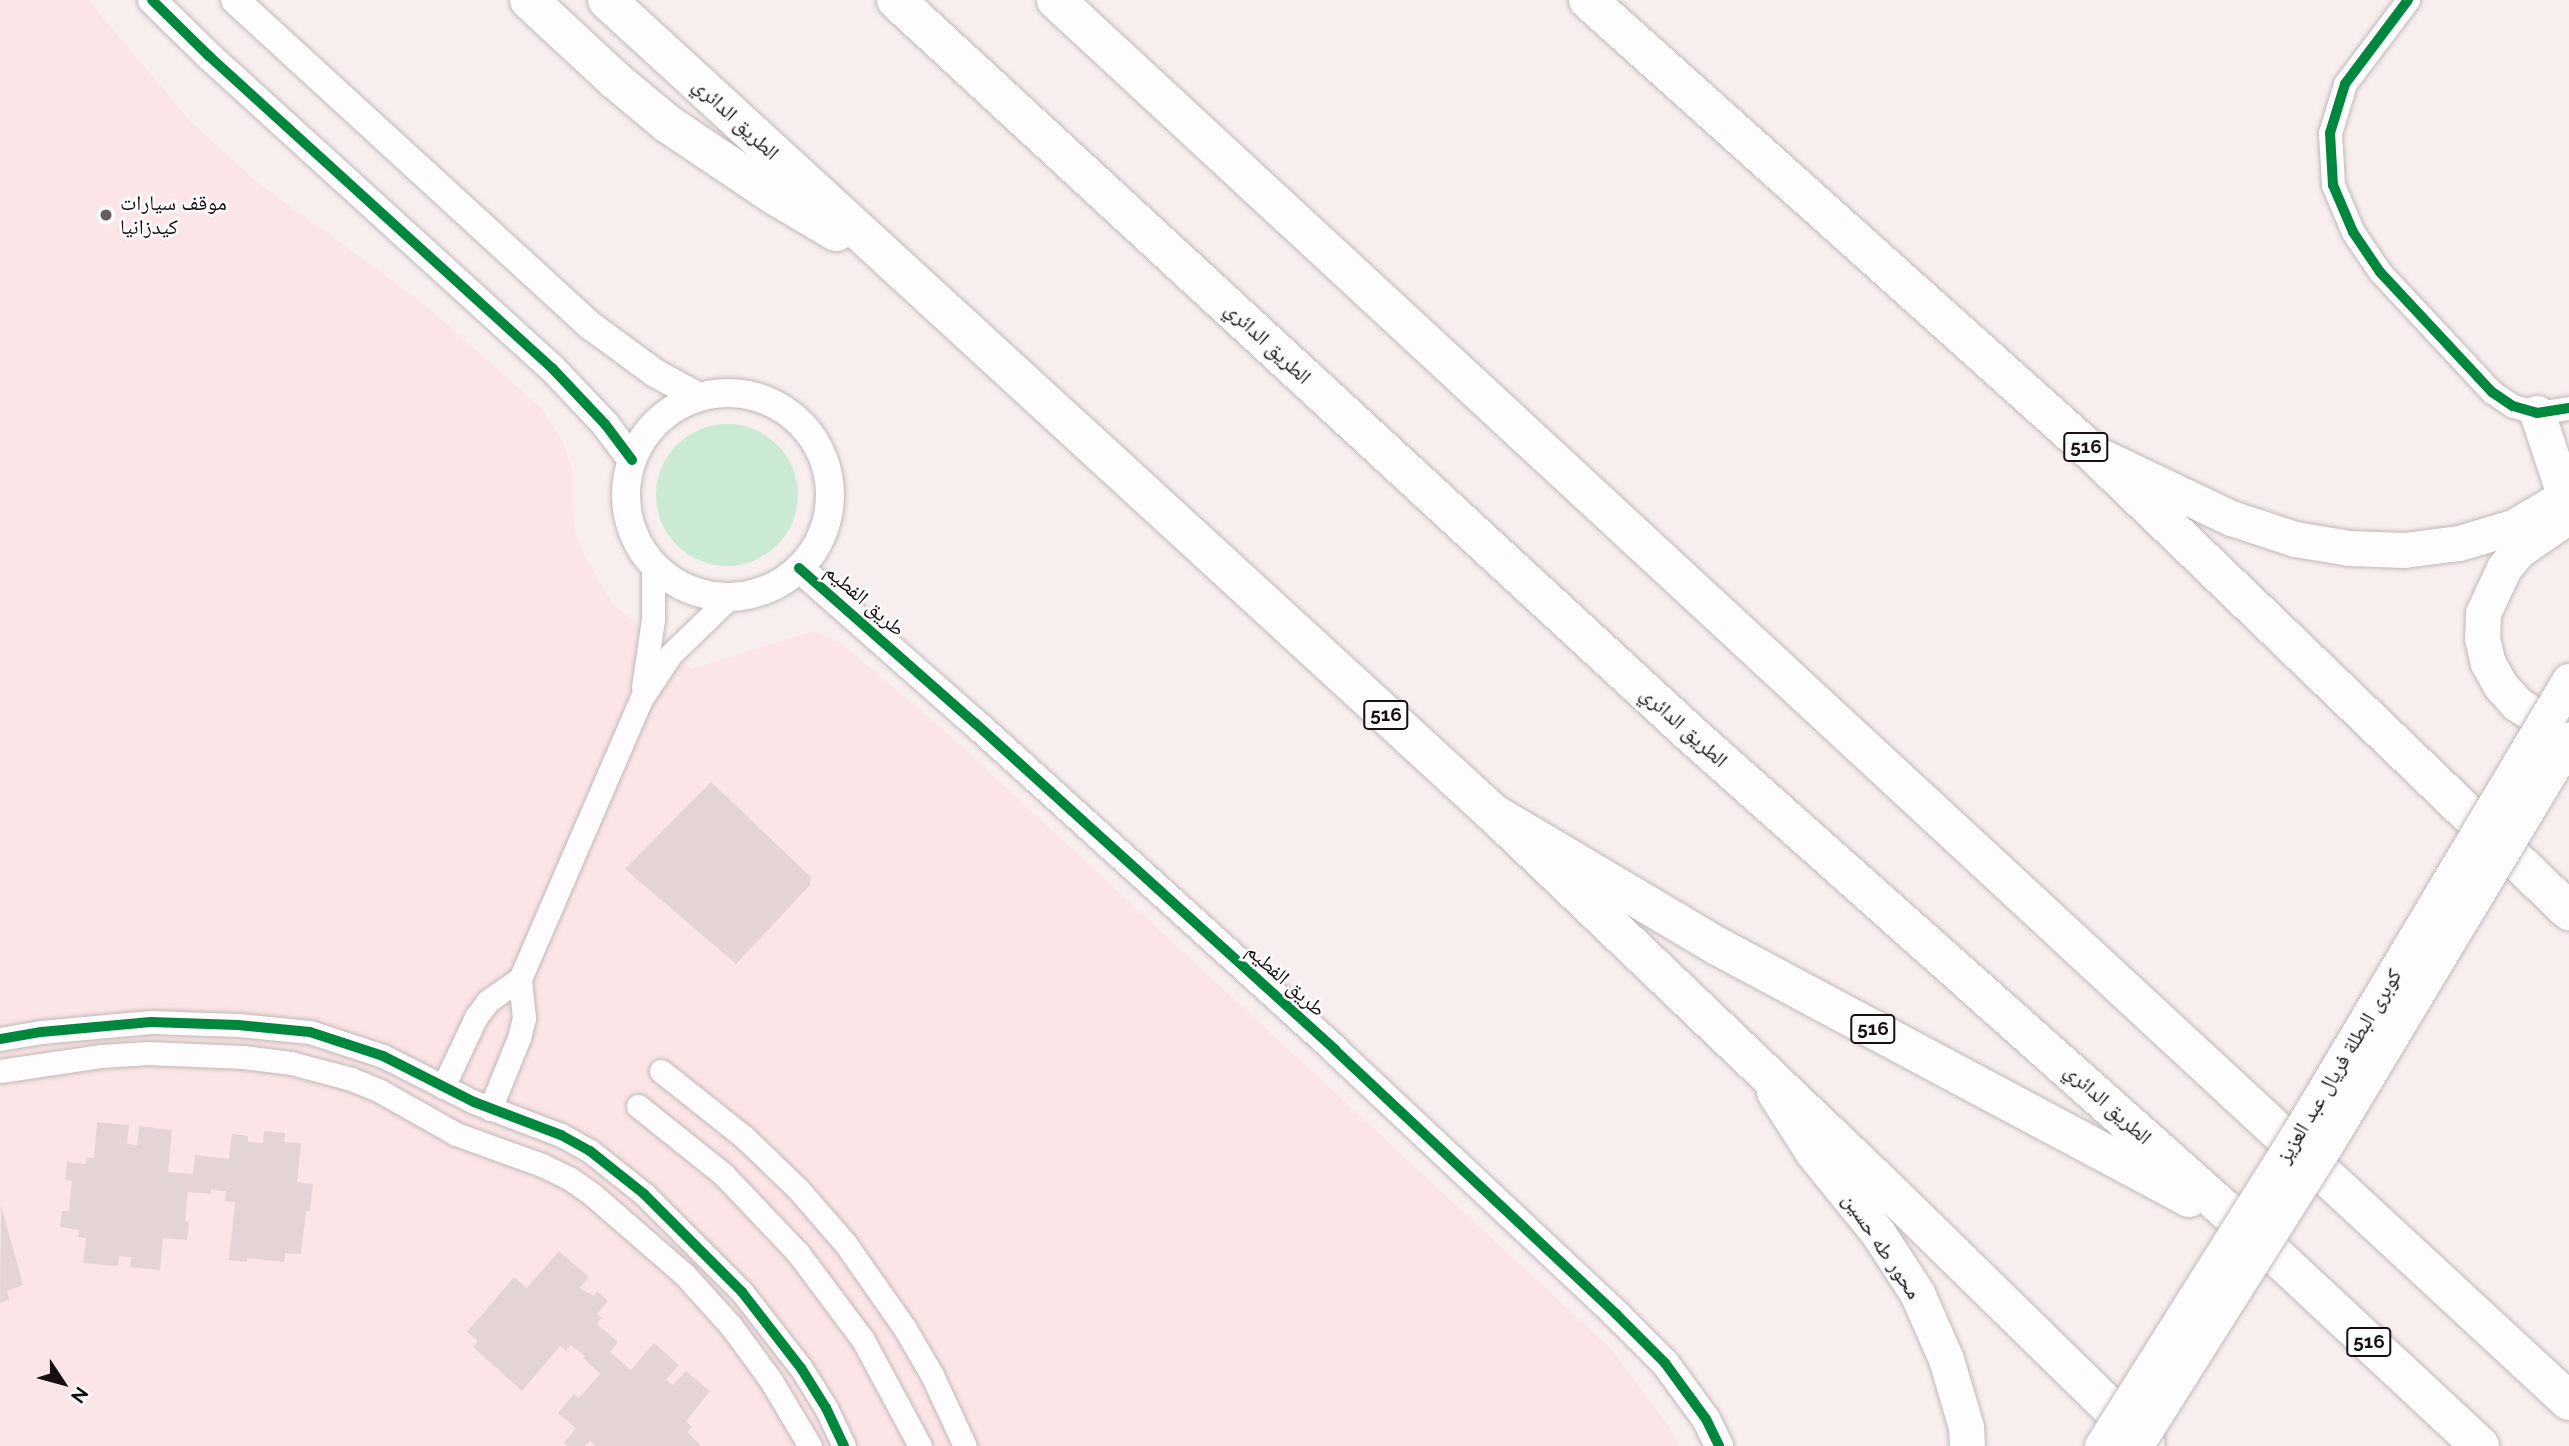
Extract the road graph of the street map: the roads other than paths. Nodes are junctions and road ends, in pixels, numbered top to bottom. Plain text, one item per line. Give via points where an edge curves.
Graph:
1 (152, 0) edge
2 (234, 0) edge
3 (529, 0) edge
4 (607, 0) edge
5 (896, 0) edge
6 (1056, 0) edge
7 (1588, 0) edge
8 (2408, 0) edge
9 (887, 258) junction
10 (699, 397) junction
11 (2553, 410) edge
12 (2093, 453) junction
13 (632, 460) junction
14 (2568, 502) edge
15 (653, 565) junction
16 (799, 568) junction
17 (729, 598) junction
18 (2569, 681) edge
19 (640, 699) junction
20 (2569, 725) edge
21 (2569, 739) edge
22 (1493, 813) junction
23 (2569, 911) edge
24 (520, 979) junction
25 (98, 1026) junction
26 (0, 1039) edge
27 (102, 1056) junction
28 (1758, 1065) junction
29 (0, 1071) edge
30 (661, 1072) dead end
31 (443, 1087) junction
32 (638, 1106) dead end
33 (490, 1109) junction
34 (644, 1194) junction
35 (621, 1219) junction
36 (2258, 1238) junction
37 (2569, 1401) edge
38 (810, 1446) edge
39 (844, 1446) edge
40 (920, 1446) edge
41 (965, 1446) edge
42 (1719, 1446) edge
43 (1967, 1446) edge
44 (2102, 1446) edge
45 (2135, 1446) edge
46 (2150, 1446) edge
47 (2480, 1446) edge

1 - 13 street via 552,368
2 - 10 street via 584,320 644,367
3 - 9 highway via 668,124 775,196
4 - 9 highway, الطريق الدائري / 516
5 - 36 highway, الطريق الدائري / 516 via 1692,735
6 - 37 highway
7 - 12 highway, 516
8 - 11 street via 2344,84 2330,133 2333,185 2353,232 2380,272 2492,392 2513,407
9 - 22 highway, الطريق الدائري / 516
10 - 13 street via 657,421
10 - 16 street via 737,393 774,403 805,427 825,461 830,499 821,537
11 - 14 main road
12 - 14 main road via 2231,517 2295,539 2349,548 2404,550 2459,543 2513,527
12 - 23 highway, 516
13 - 15 street via 627,515 637,542
14 - 20 main road via 2504,569 2483,613 2482,638 2494,674 2517,704 2538,717
15 - 17 street via 675,583 701,594
15 - 19 street via 651,646
16 - 17 street via 758,593
16 - 42 street, طريق الفطيم via 1324,1041 1616,1314 1665,1363 1706,1419
17 - 19 street via 671,654
18 - 44 main road, كوبرى البطلة فريال عبد العزيز, bridge via 2298,1135
19 - 24 street
21 - 45 main road, كوبرى البطلة فريال عبد العزيز, bridge via 2330,1138
22 - 28 highway, الطريق الدائري / 516
22 - 36 highway, 516 via 1718,947 2068,1131
24 - 31 street via 502,989 476,1017
24 - 33 street via 524,1018
25 - 26 street
25 - 27 street
25 - 31 street via 182,1023 310,1032 383,1055
27 - 29 street
27 - 35 street via 230,1056 322,1069 380,1091 456,1134 569,1178
28 - 43 main road, محور طه حسين via 1813,1153 1878,1233 1916,1293 1946,1359
28 - 46 highway, الطريق الدائري / 516
30 - 41 street via 744,1138 798,1189 845,1243 904,1327
31 - 33 street
32 - 40 street via 723,1174 799,1252 863,1340
33 - 34 street via 561,1135 590,1151
34 - 35 street
34 - 39 street via 705,1252 772,1329 826,1408
35 - 38 street via 684,1274 731,1326
36 - 47 highway, الطريق الدائري / 516

